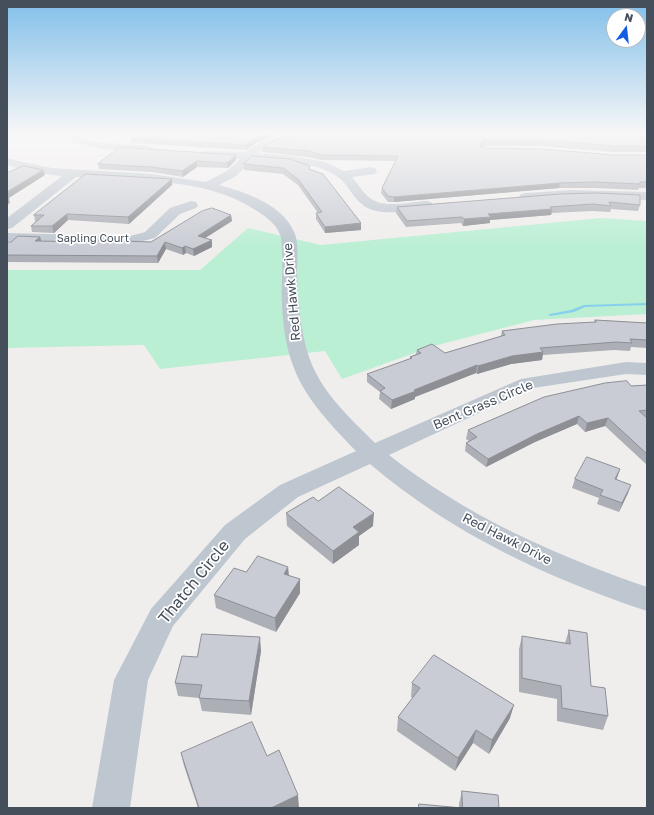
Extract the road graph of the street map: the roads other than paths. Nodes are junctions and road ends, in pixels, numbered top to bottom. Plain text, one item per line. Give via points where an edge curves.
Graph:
1 (65, 172) edge
2 (233, 172) edge
3 (337, 172) edge
4 (364, 172) edge
5 (74, 173) junction
6 (343, 175) junction
7 (207, 186) junction
8 (647, 196) edge
9 (511, 198) edge
10 (441, 204) edge
11 (191, 205) dead end
12 (7, 225) edge
13 (7, 237) edge
14 (647, 368) edge
15 (372, 454) junction
16 (647, 599) edge
17 (111, 808) edge

1 - 5 street, Red Hawk Drive
2 - 7 street
3 - 6 street
4 - 6 street
5 - 7 street, Red Hawk Drive via 157,179
5 - 12 street
6 - 10 street via 368,203 379,207
7 - 15 street, Red Hawk Drive via 265,209 278,220 286,232 289,240 290,295 300,359 310,382 333,413
8 - 9 street via 594,193
11 - 13 street, Sapling Court via 175,211 150,235 130,240
14 - 15 street, Bent Grass Circle via 626,368 528,383
15 - 16 street, Red Hawk Drive via 437,502 480,528 579,574
15 - 17 street, Thatch Circle via 289,491 235,532 162,618 131,680

